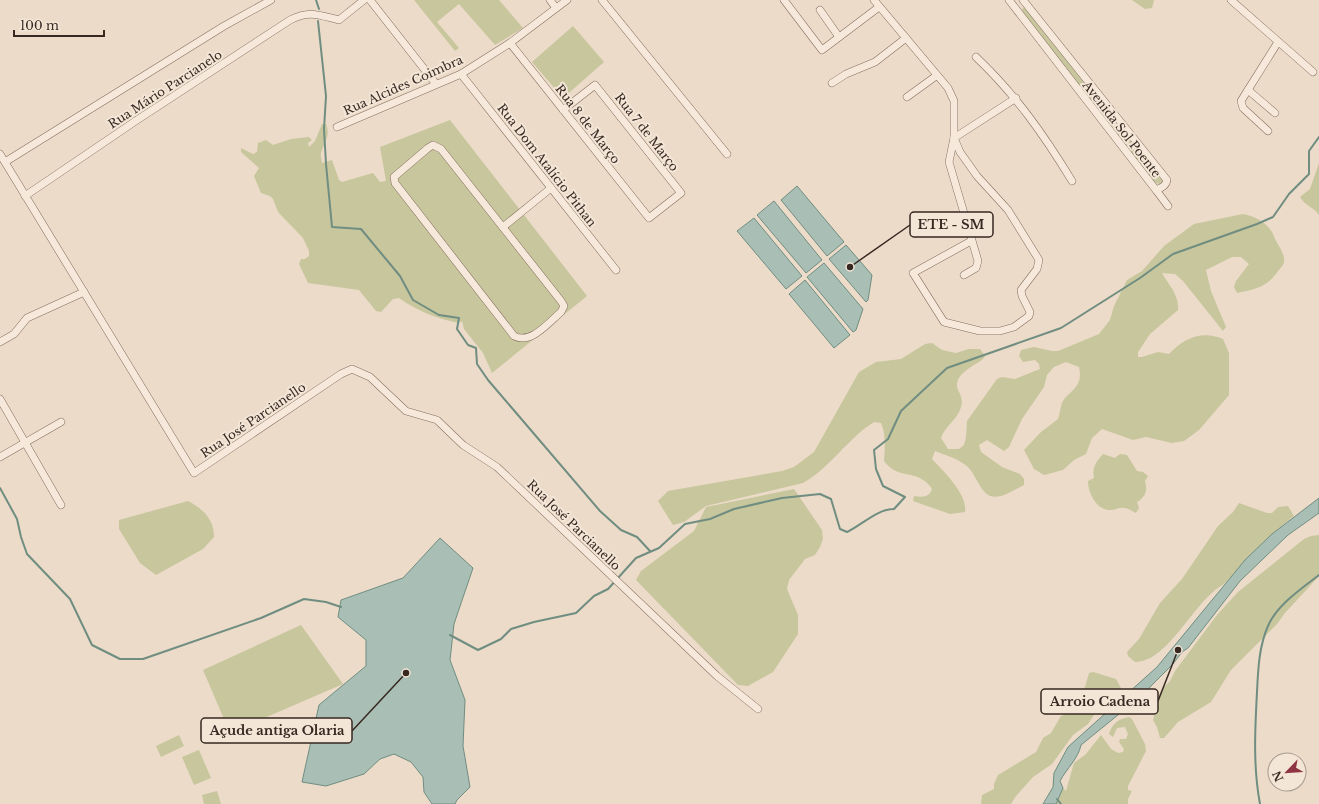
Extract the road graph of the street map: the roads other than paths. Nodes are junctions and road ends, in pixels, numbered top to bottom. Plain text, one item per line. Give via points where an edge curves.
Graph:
1 (271, 0) edge
2 (364, 0) edge
3 (370, 0) edge
4 (550, 0) edge
5 (567, 0) edge
6 (602, 0) edge
7 (874, 0) edge
8 (1023, 0) edge
9 (1231, 0) edge
10 (786, 1) edge
11 (1012, 3) edge
12 (879, 7) junction
13 (556, 8) junction
14 (820, 10) dead end
15 (839, 37) junction
16 (906, 38) junction
17 (1278, 42) junction
18 (510, 43) junction
19 (976, 57) dead end
20 (1313, 72) dead end
21 (461, 74) junction
22 (936, 76) junction
23 (832, 83) dead end
24 (436, 84) junction
25 (1248, 90) junction
26 (906, 97) dead end
27 (1016, 98) junction
28 (563, 110) junction
29 (1275, 113) dead end
30 (1120, 122) junction
31 (337, 127) dead end
32 (1110, 131) junction
33 (1268, 131) dead end
34 (954, 138) junction
35 (0, 154) edge
36 (727, 154) dead end
37 (5, 162) junction
38 (1072, 182) dead end
39 (551, 188) junction
40 (1156, 190) junction
41 (26, 196) junction
42 (1168, 206) dead end
43 (649, 218) joint
44 (503, 227) junction
45 (971, 241) junction
46 (616, 270) dead end
47 (964, 276) dead end
48 (84, 292) junction
49 (0, 342) edge
50 (0, 399) edge
51 (61, 422) dead end
52 (25, 442) junction
53 (0, 457) edge
54 (61, 505) dead end
55 (758, 709) dead end

1 - 37 street via 224,26
2 - 41 street, Rua Mário Parcianelo via 338,20 302,14 290,20
3 - 24 street
4 - 13 street
5 - 13 street, Rua Alcides Coimbra
6 - 36 street
7 - 12 street
8 - 11 street
8 - 30 street, Avenida Sol Poente
9 - 17 street
10 - 15 street via 822,50
11 - 32 street, Avenida Sol Poente
12 - 15 street
12 - 16 street
13 - 18 street, Rua Alcides Coimbra
14 - 15 street
16 - 22 street
16 - 23 street via 875,62
17 - 20 street
17 - 25 street
18 - 21 street, Rua Alcides Coimbra
18 - 28 street, Rua 8 de Março
19 - 27 street
21 - 24 street, Rua Alcides Coimbra
21 - 39 street, Rua Dom Atalício Pithan
22 - 26 street
22 - 34 street via 948,88 954,101
24 - 31 street, Rua Alcides Coimbra
25 - 29 street
25 - 33 street via 1241,105
27 - 34 street
27 - 38 street
28 - 43 street, Rua 8 de Março
28 - 43 street, Rua 7 de Março via 595,85 600,91 681,193
30 - 32 street
30 - 40 street, Avenida Sol Poente via 1167,180 1166,184
32 - 40 street, Avenida Sol Poente
34 - 45 street via 949,162
34 - 45 street via 960,152 978,176 1008,210 1038,260 1037,269 1021,290 1030,312 1029,316 1014,327 1000,331 980,331 944,322 913,273
35 - 37 street, Rua José Parcianello
37 - 41 street, Rua José Parcianello
39 - 44 street
39 - 46 street, Rua Dom Atalício Pithan
40 - 42 street
41 - 48 street, Rua José Parcianello
44 - 44 street via 441,149 434,146 428,148 394,177 397,188 514,336 520,340 529,338 561,312 564,306
45 - 47 street via 978,265
48 - 49 street via 27,318 14,334
48 - 55 street, Rua José Parcianello via 194,473 352,369 370,377 406,411 436,420 463,445 497,467 717,676
50 - 52 street
51 - 52 street
52 - 53 street
52 - 54 street

